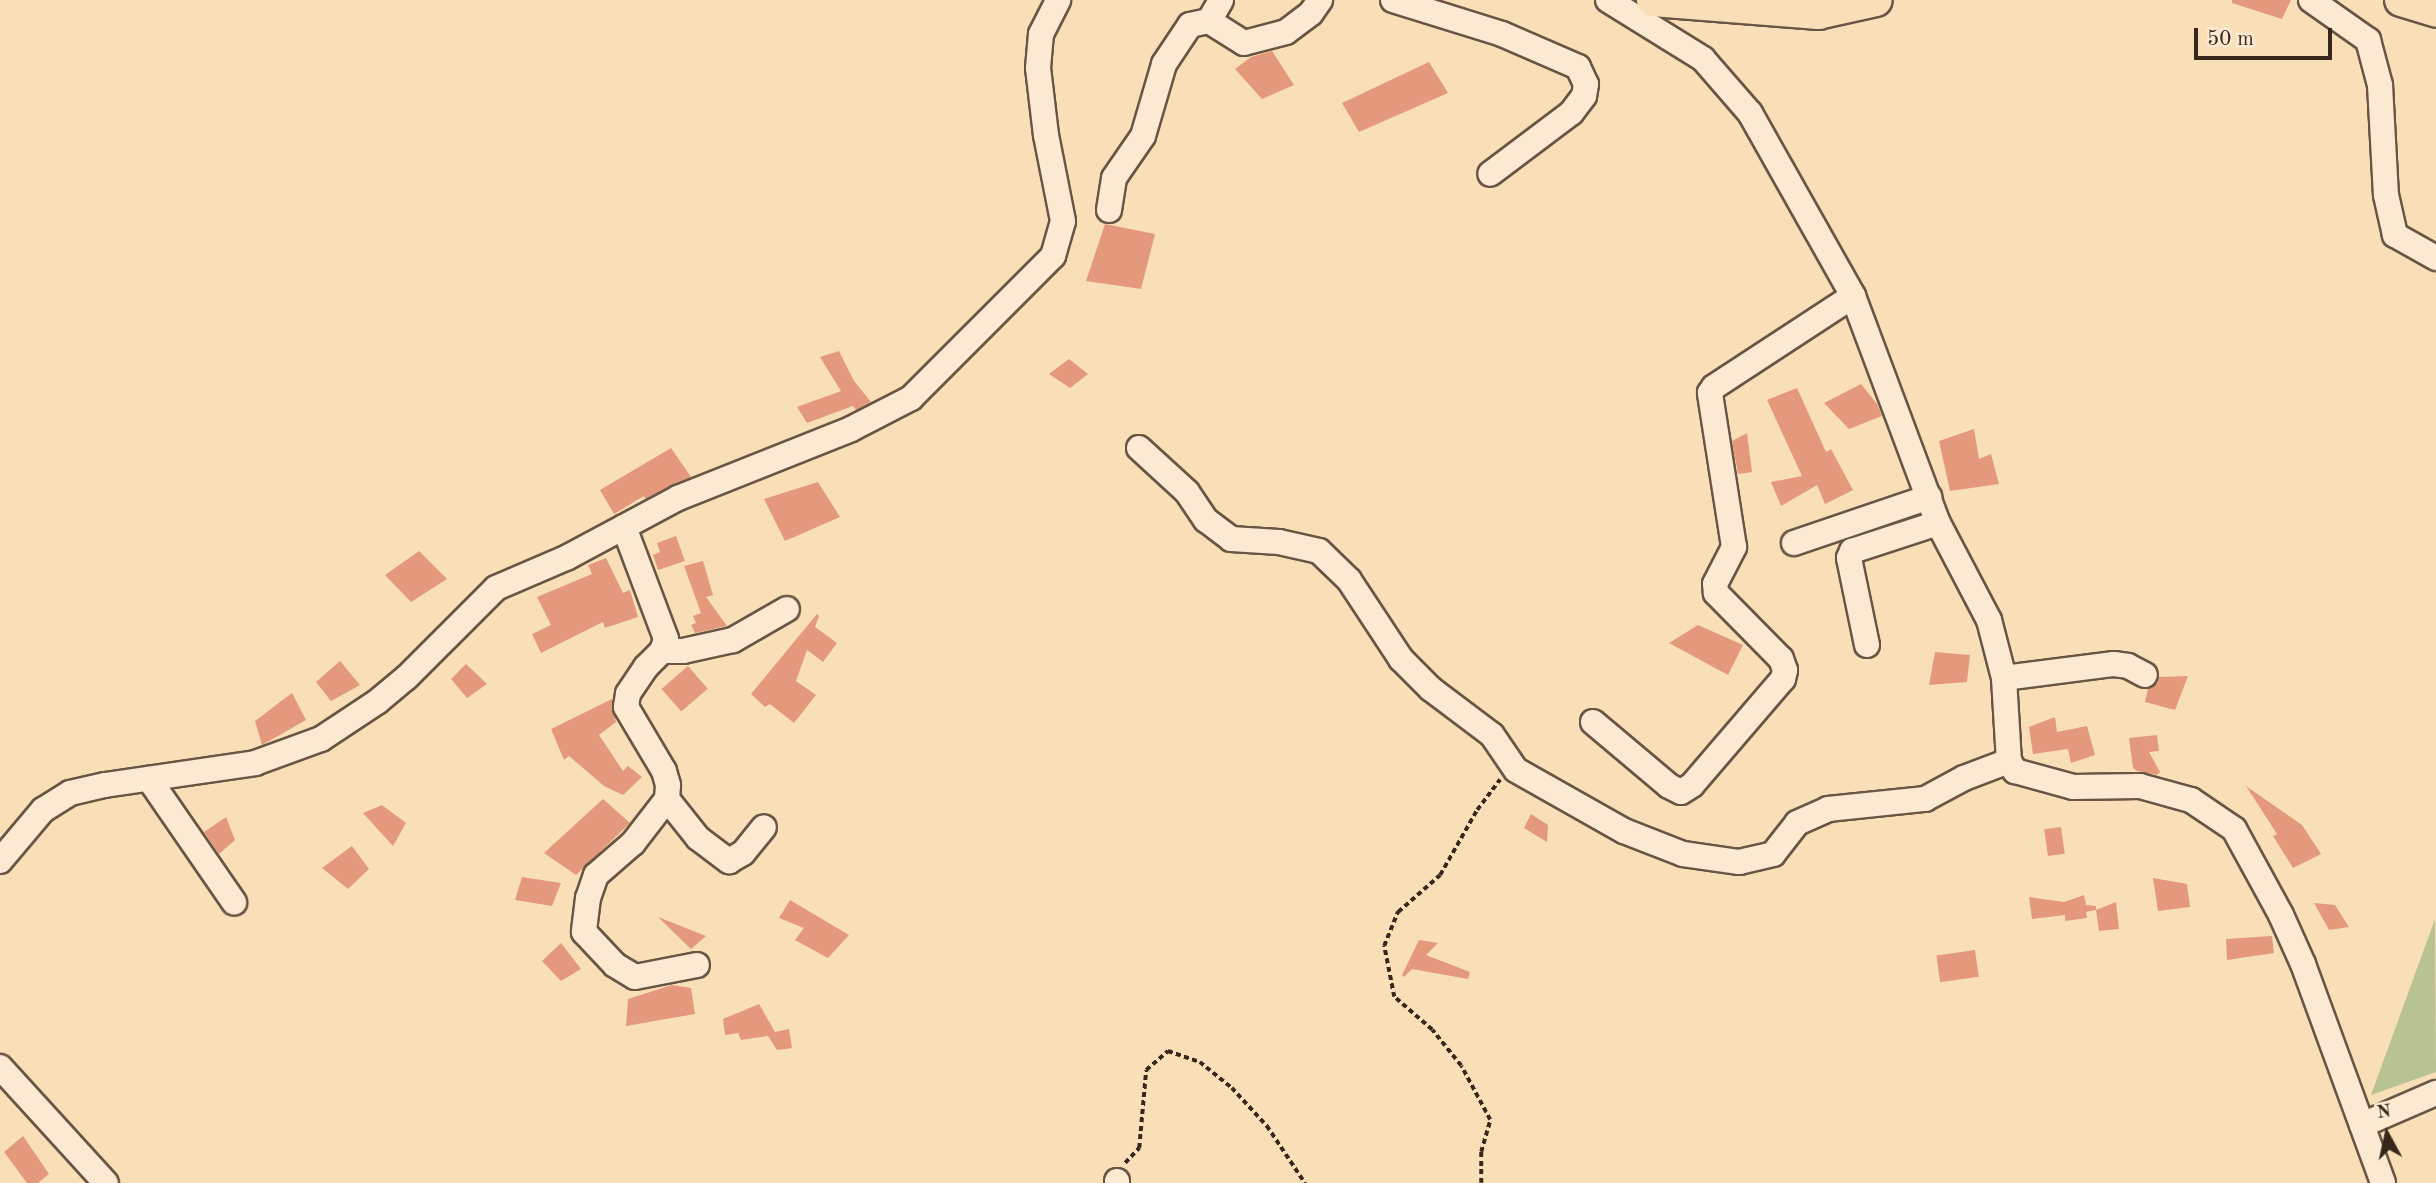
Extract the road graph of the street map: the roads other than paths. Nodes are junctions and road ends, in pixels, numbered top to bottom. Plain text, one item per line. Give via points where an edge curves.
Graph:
1 (1058, 0) edge
2 (1320, 0) edge
3 (1393, 0) edge
4 (1608, 0) edge
5 (1653, 0) edge
6 (1877, 0) edge
7 (2311, 0) edge
8 (2401, 0) edge
9 (1760, 4) edge
10 (1215, 10) edge
11 (2436, 11) edge
12 (1490, 174) dead end
13 (1110, 210) dead end
14 (2436, 258) edge
15 (1853, 296) junction
16 (1139, 447) dead end
17 (1929, 497) junction
18 (1938, 523) junction
19 (624, 527) junction
20 (1794, 543) dead end
21 (787, 609) dead end
22 (1867, 645) dead end
23 (662, 651) junction
24 (2146, 675) dead end
25 (2004, 678) junction
26 (1592, 722) dead end
27 (2009, 761) junction
28 (149, 779) junction
29 (667, 799) junction
30 (764, 827) dead end
31 (1, 858) edge
32 (234, 902) dead end
33 (697, 965) dead end
34 (0, 1067) edge
35 (2436, 1093) edge
36 (2362, 1125) junction
37 (106, 1183) edge
38 (2383, 1183) edge

1 - 19 street via 1041,34 1038,68 1063,220 1053,256 911,398 851,429 678,498
2 - 10 street via 1286,32 1244,43
3 - 12 street via 1502,34 1578,67 1586,84 1584,96 1571,113
4 - 15 street via 1703,59 1750,113
5 - 9 main road
6 - 9 main road via 1818,13
7 - 14 street via 2368,40 2380,85 2386,195 2395,235
8 - 11 main road
10 - 13 street via 1190,25 1175,43 1164,64 1143,136 1114,178
15 - 17 street
15 - 26 street via 1710,393 1734,547 1715,584 1716,593 1781,659 1783,679 1681,792
16 - 27 street via 1186,492 1206,520 1231,539 1279,542 1319,551 1349,580 1401,659 1431,689 1492,735 1516,770 1624,831 1683,854 1739,863 1773,854 1797,823 1828,809 1925,799
17 - 18 street
17 - 20 street
18 - 22 street via 1852,551 1849,558
18 - 25 street via 1989,621
19 - 23 street via 666,639
19 - 28 street via 496,588 406,678 321,739 255,763
21 - 23 street via 733,640
23 - 29 street via 628,694 625,707 664,771
24 - 25 street via 2114,664
25 - 27 street
27 - 36 street via 2015,771 2073,787 2140,786 2191,800 2234,829 2303,964
28 - 31 street via 70,793 43,810
28 - 32 street
29 - 30 street via 698,838 729,861 743,853
29 - 33 street via 633,843 596,876 584,932 615,965 635,977
34 - 37 street
35 - 36 street
36 - 38 street

